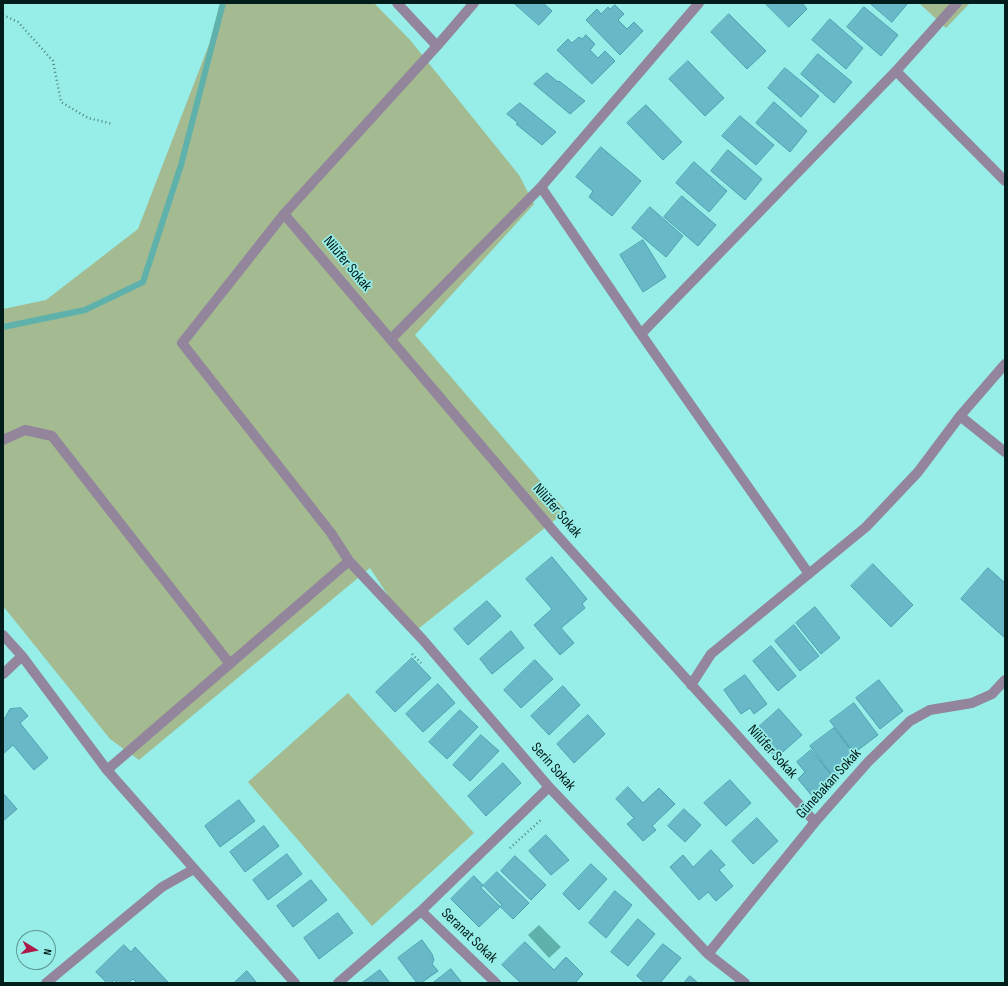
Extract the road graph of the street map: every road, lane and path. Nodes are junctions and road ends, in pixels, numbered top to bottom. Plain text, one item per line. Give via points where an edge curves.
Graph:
1 (396, 3) edge
2 (474, 3) edge
3 (699, 3) edge
4 (957, 3) edge
5 (3, 15) edge
6 (437, 46) junction
7 (896, 70) junction
8 (113, 124) dead end
9 (1005, 181) edge
10 (541, 187) junction
11 (284, 214) junction
12 (641, 334) junction
13 (391, 339) junction
14 (1005, 364) edge
15 (960, 416) junction
16 (3, 440) edge
17 (1005, 452) edge
18 (349, 561) junction
19 (809, 574) junction
20 (3, 635) edge
21 (412, 654) dead end
22 (22, 656) junction
23 (230, 664) junction
24 (425, 667) dead end
25 (3, 674) edge
26 (1005, 680) edge
27 (691, 685) junction
28 (107, 770) junction
29 (549, 787) junction
30 (542, 819) dead end
31 (815, 822) junction
32 (507, 850) dead end
33 (194, 869) junction
34 (421, 911) junction
35 (708, 954) junction
36 (46, 983) edge
37 (295, 983) edge
38 (338, 983) edge
39 (496, 983) edge
40 (745, 983) edge

1 - 6 street
2 - 6 street
3 - 10 street
4 - 7 street
5 - 8 path via 18,22 53,61 61,102 88,118
6 - 11 street
7 - 9 street
7 - 12 street
10 - 12 street
10 - 13 street
11 - 13 street, Nilüfer Sokak
11 - 18 street, Serin Sokak via 182,343 331,533
12 - 19 street
13 - 27 street, Nilüfer Sokak via 556,534
14 - 15 street
15 - 17 street
15 - 19 street via 918,472 866,527
16 - 23 street via 25,430 52,436
18 - 23 street
18 - 29 street, Serin Sokak via 422,640
19 - 27 street via 710,654
20 - 22 street
21 - 24 path
22 - 25 street
22 - 28 street
23 - 28 street
26 - 31 street, Günebakan Sokak via 992,694 972,703 930,710 910,721 868,762
27 - 31 street, Nilüfer Sokak
28 - 33 street
29 - 34 street
29 - 35 street, Serin Sokak
30 - 32 path
31 - 35 street, Günebakan Sokak
33 - 36 street via 162,887
33 - 37 street
34 - 38 street
34 - 39 street, Seranat Sokak
35 - 40 street, Serin Sokak

